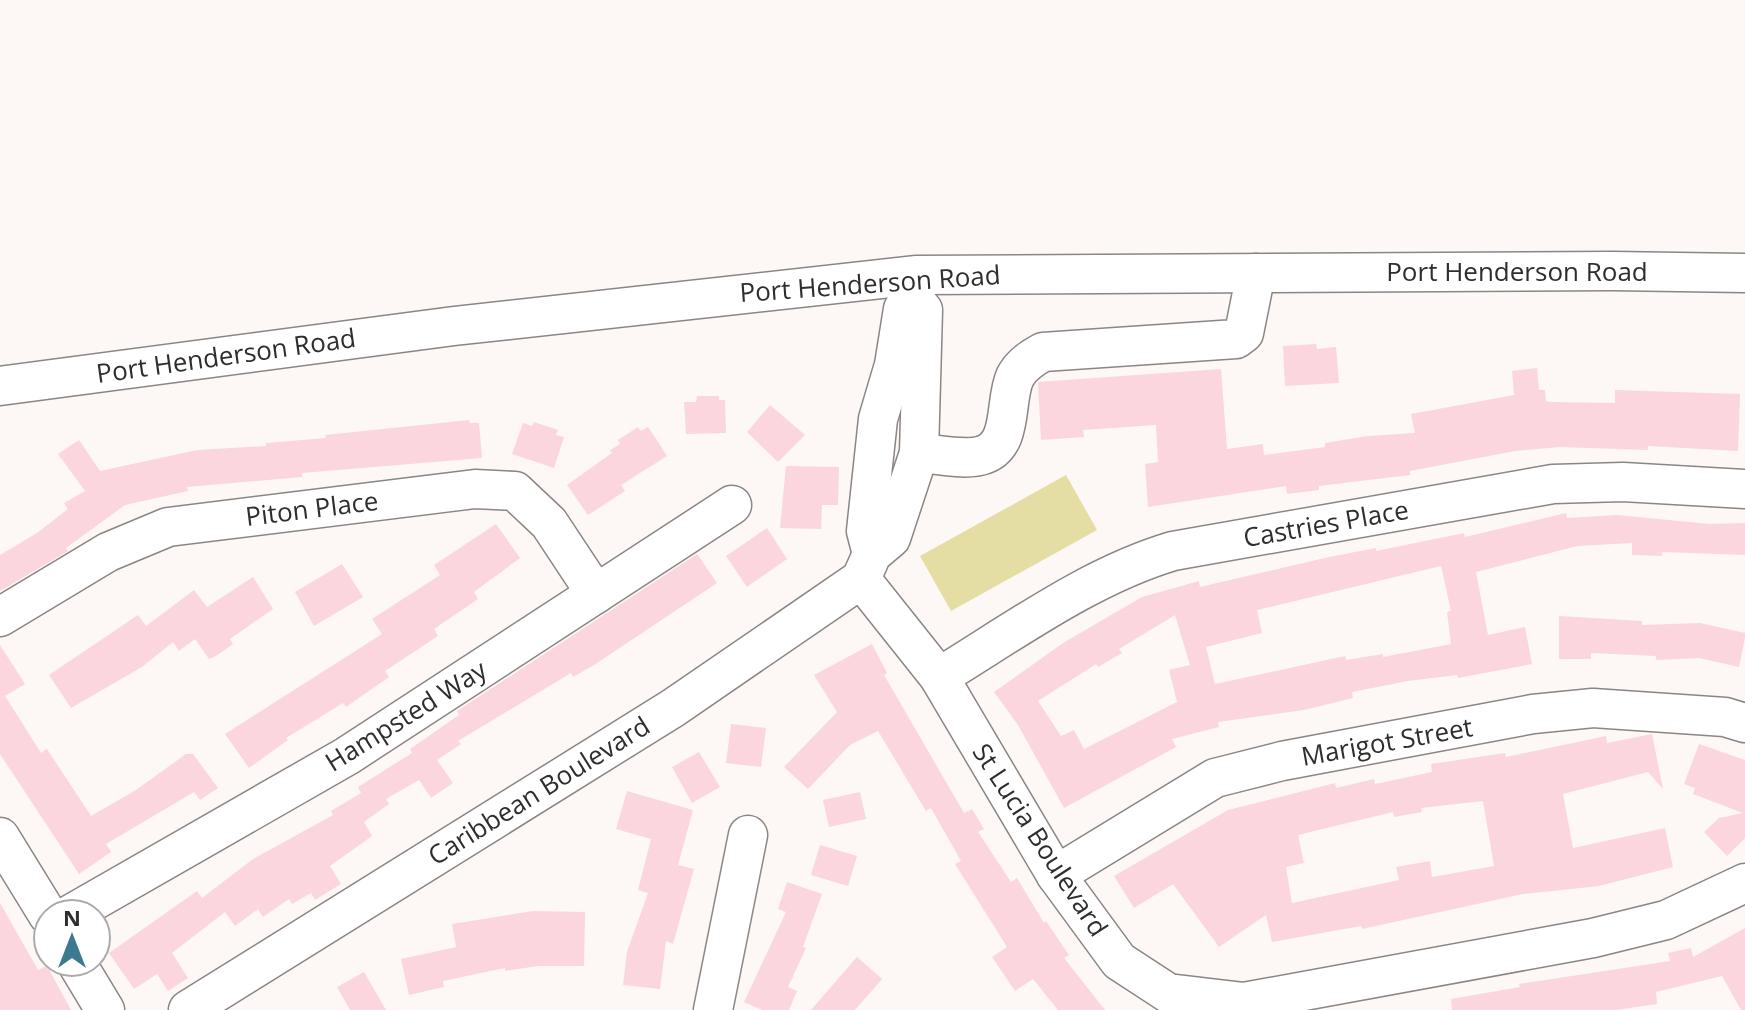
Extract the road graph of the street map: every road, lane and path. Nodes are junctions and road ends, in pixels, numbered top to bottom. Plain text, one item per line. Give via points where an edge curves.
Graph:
1 (1256, 273) junction
2 (1745, 273) edge
3 (915, 286) junction
4 (0, 386) edge
5 (919, 453) junction
6 (1745, 489) edge
7 (732, 505) dead end
8 (866, 566) junction
9 (596, 594) junction
10 (0, 617) edge
11 (939, 677) junction
12 (1745, 723) edge
13 (748, 835) dead end
14 (0, 837) edge
15 (1056, 875) junction
16 (1745, 883) edge
17 (38, 898) edge
18 (99, 898) edge
19 (86, 978) edge
20 (1244, 1006) edge
21 (105, 1010) edge
22 (188, 1010) edge
23 (713, 1010) edge

1 - 2 street, Port Henderson Road
1 - 3 street, Port Henderson Road
1 - 5 street via 1244,333 1236,339 1043,352 1015,377 1002,437 992,451 980,457
3 - 4 street, Port Henderson Road via 454,326
3 - 5 street, Caribbean Boulevard via 923,310
3 - 8 street via 902,311 878,419
5 - 8 street, Caribbean Boulevard via 891,538
6 - 11 street, Castries Place via 1553,484 1173,551 1094,584
7 - 9 street, Hampsted Way
8 - 11 street, St Lucia Boulevard
8 - 22 street, Caribbean Boulevard via 673,708
9 - 10 street, Piton Place via 549,523 515,491 475,489 168,527 108,552
9 - 18 street, Hampsted Way via 347,756
11 - 15 street, St Lucia Boulevard
12 - 15 street, Marigot Street via 1725,717 1593,708 1533,714 1282,761 1215,778
13 - 23 street
14 - 17 street
15 - 20 street, St Lucia Boulevard via 1119,961 1168,993
16 - 20 street, St Lucia Boulevard via 1666,920 1593,938
19 - 21 street

